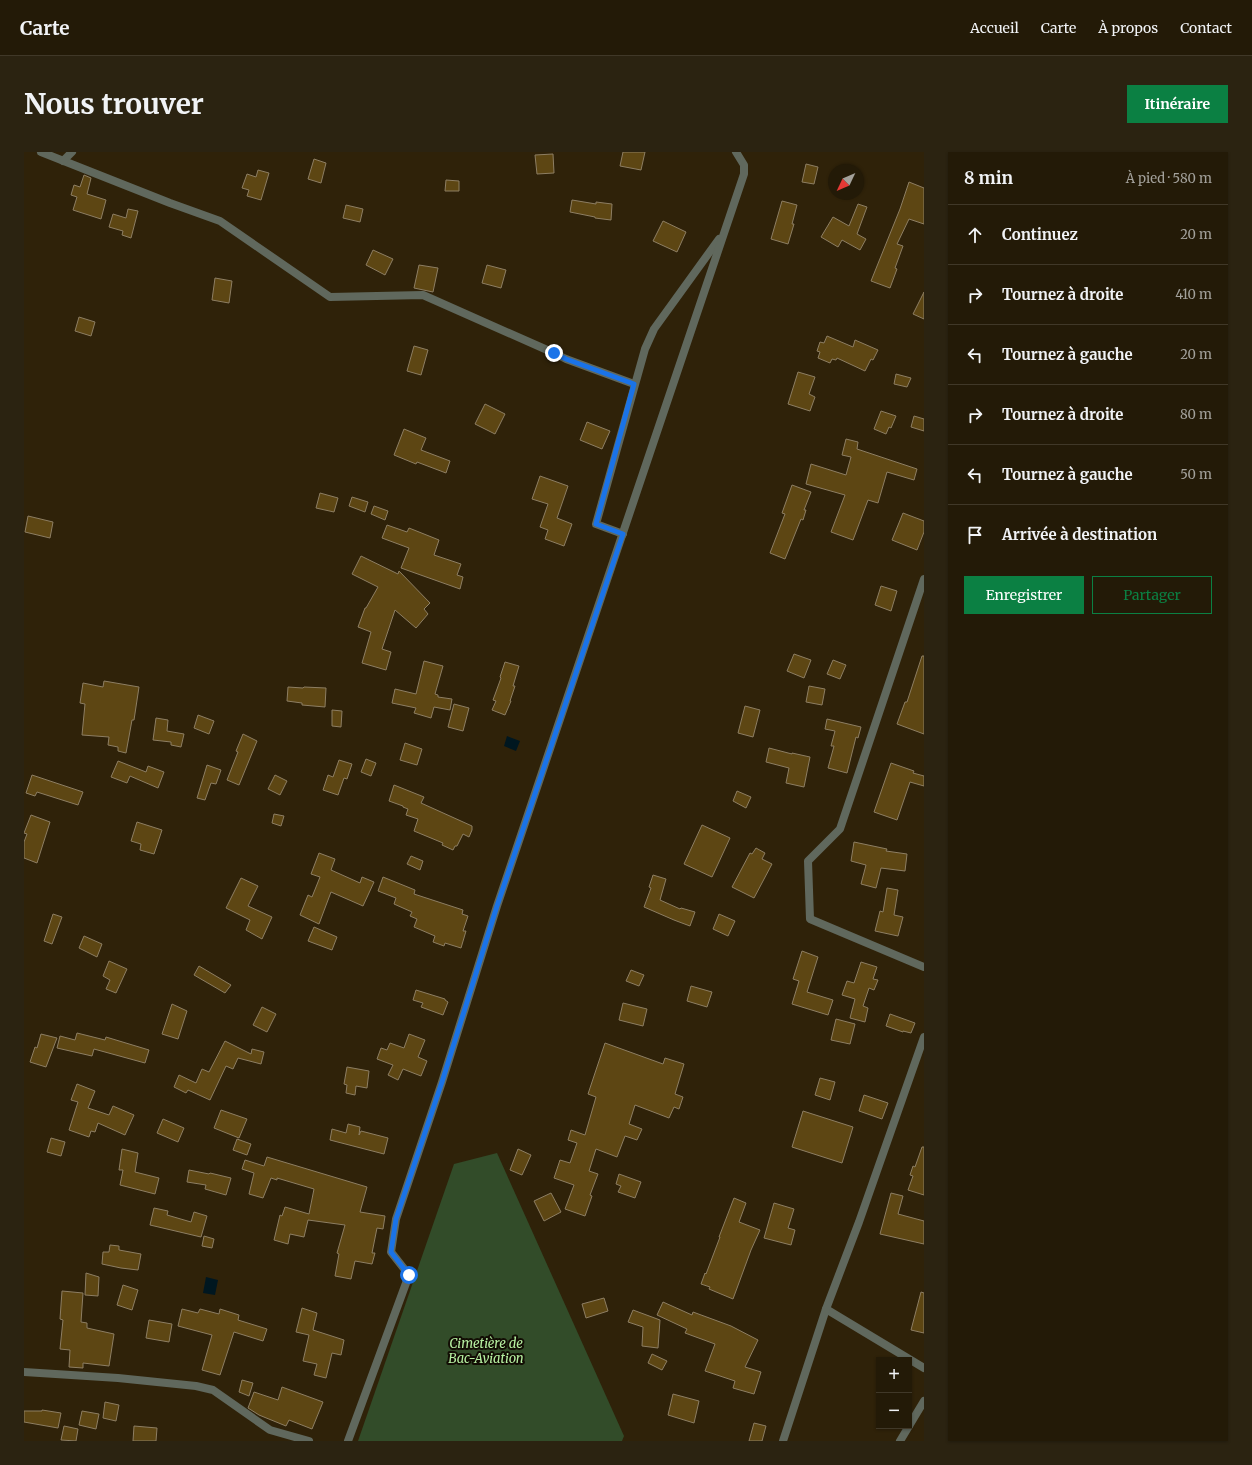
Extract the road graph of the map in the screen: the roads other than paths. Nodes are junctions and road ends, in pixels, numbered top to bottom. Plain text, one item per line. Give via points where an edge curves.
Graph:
1 (41, 152) edge
2 (72, 152) edge
3 (736, 152) edge
4 (63, 162) junction
5 (724, 232) junction
6 (634, 384) junction
7 (623, 534) junction
8 (924, 579) edge
9 (924, 967) edge
10 (924, 1037) edge
11 (826, 1309) junction
12 (924, 1368) edge
13 (24, 1372) edge
14 (924, 1401) edge
15 (912, 1421) edge
16 (907, 1429) edge
17 (308, 1441) edge
18 (348, 1441) edge
19 (782, 1441) edge
20 (900, 1441) edge

1 - 4 street
2 - 4 street
3 - 5 street via 744,165 744,174
4 - 6 street via 220,221 330,297 423,296 566,359
5 - 6 street via 654,329 644,349
5 - 7 street
6 - 7 street via 596,524
7 - 18 street via 497,906 396,1219 391,1252 409,1275
8 - 9 street via 840,829 808,861 810,919
10 - 11 street
11 - 12 street
11 - 19 street
13 - 17 street via 118,1378 213,1390 270,1430
14 - 15 street
16 - 20 street

